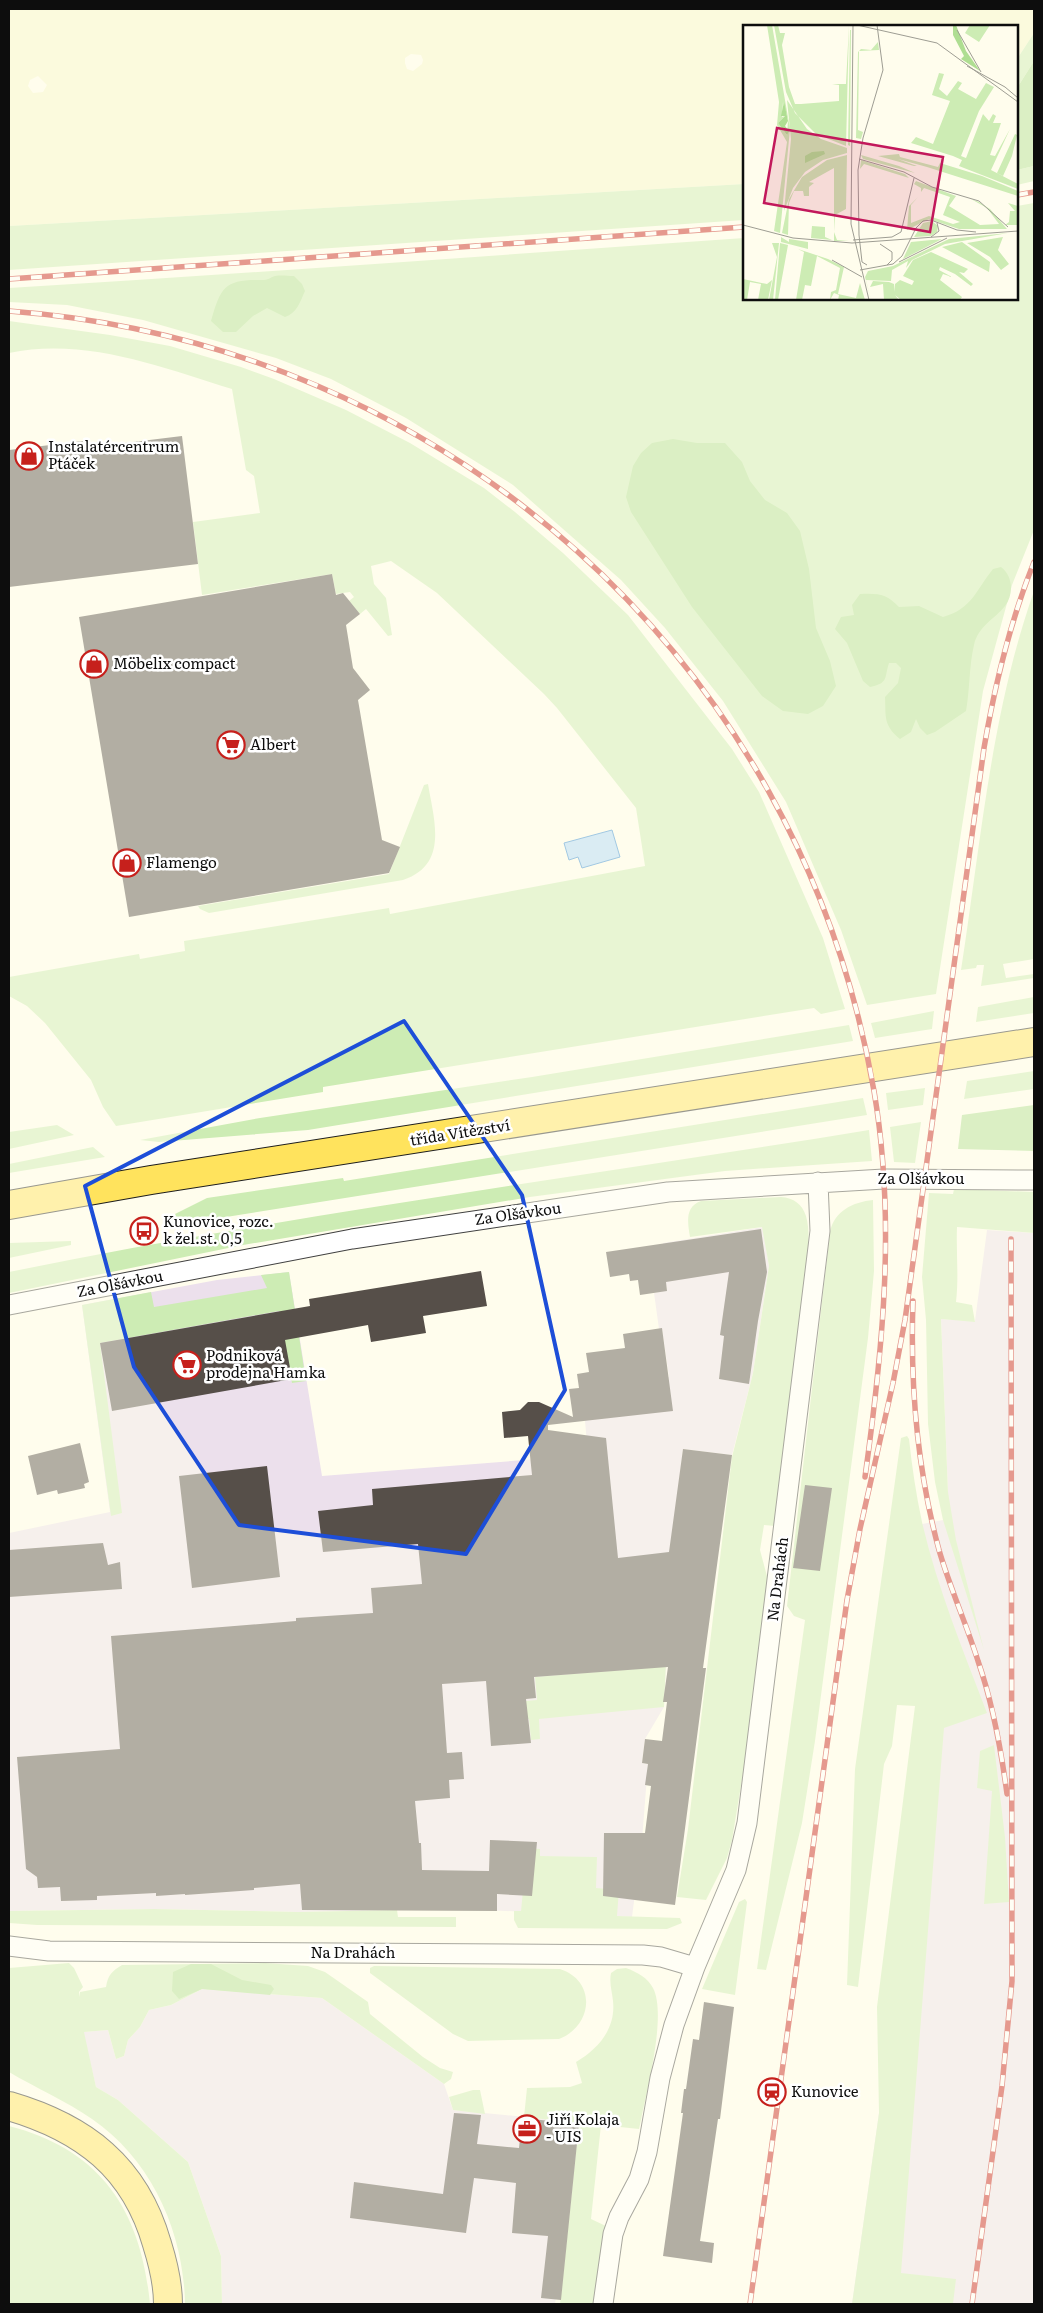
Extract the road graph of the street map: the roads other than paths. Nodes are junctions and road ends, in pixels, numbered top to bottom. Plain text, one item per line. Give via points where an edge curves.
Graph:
1 (1034, 1042) edge
2 (1034, 1180) edge
3 (818, 1182) junction
4 (9, 1205) edge
5 (9, 1305) edge
6 (9, 1946) edge
7 (695, 1967) junction
8 (9, 2106) edge
9 (168, 2304) edge
10 (603, 2304) edge

1 - 4 main road, třída Vítězství
2 - 3 street, Za Olšávkou via 923,1178
3 - 5 street, Za Olšávkou via 668,1192 390,1233
3 - 7 street, Na Drahách via 820,1231 747,1823 736,1870
6 - 7 street, Na Drahách via 49,1951 643,1955
7 - 10 street, Na Drahách via 667,2050 639,2179 613,2234
8 - 9 main road via 75,2133 119,2169 136,2194 154,2234 163,2264

